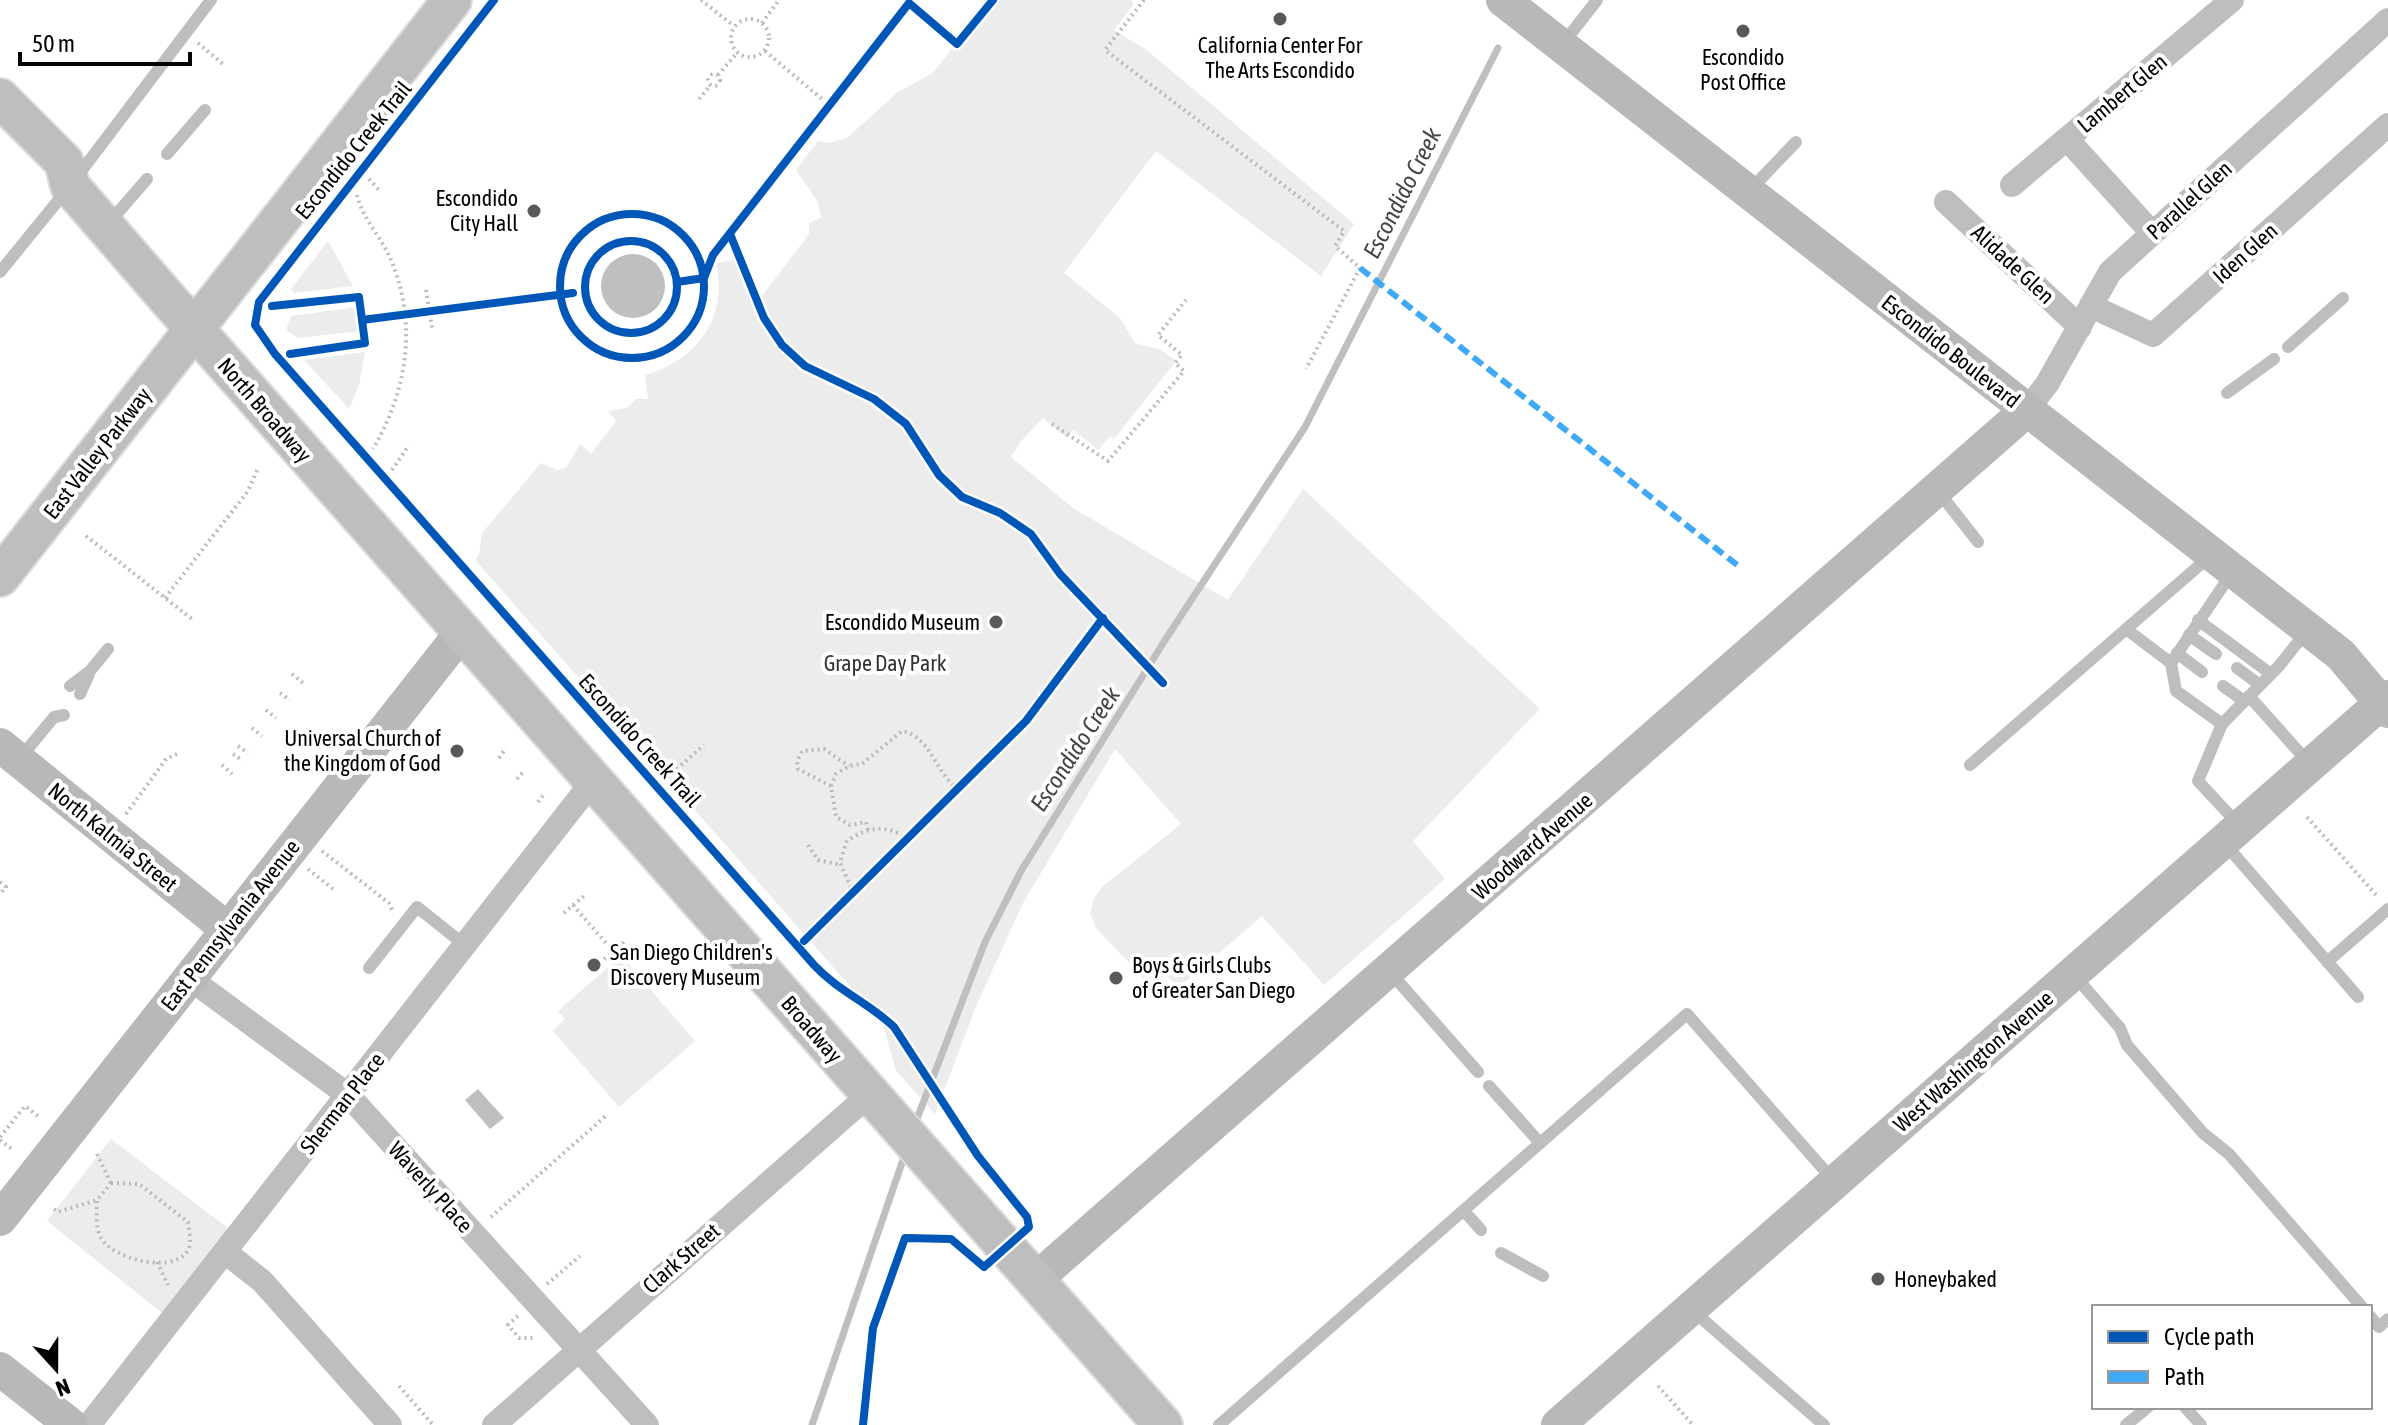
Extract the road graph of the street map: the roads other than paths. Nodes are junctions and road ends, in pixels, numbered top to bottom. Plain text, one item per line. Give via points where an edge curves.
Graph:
1 (211, 0) edge
2 (452, 0) edge
3 (1503, 0) edge
4 (1597, 0) edge
5 (2232, 0) edge
6 (2388, 20) edge
7 (1561, 45) junction
8 (0, 98) edge
9 (205, 110) dead end
10 (0, 124) edge
11 (2388, 125) edge
12 (2067, 139) junction
13 (1796, 142) dead end
14 (167, 154) dead end
15 (147, 179) dead end
16 (2012, 185) dead end
17 (70, 186) junction
18 (1748, 192) junction
19 (1946, 202) dead end
20 (106, 227) junction
21 (2152, 233) junction
22 (0, 272) edge
23 (2343, 298) dead end
24 (2086, 316) junction
25 (194, 328) junction
26 (2288, 347) dead end
27 (2274, 359) dead end
28 (2227, 393) dead end
29 (2027, 410) junction
30 (1937, 490) junction
31 (1978, 542) dead end
32 (2222, 563) junction
33 (0, 577) edge
34 (2198, 620) junction
35 (2126, 629) junction
36 (2308, 629) junction
37 (462, 632) junction
38 (2189, 635) junction
39 (108, 649) dead end
40 (2216, 654) dead end
41 (2174, 658) junction
42 (2237, 668) dead end
43 (2202, 672) dead end
44 (2271, 674) junction
45 (2260, 685) junction
46 (2223, 686) dead end
47 (75, 690) dead end
48 (2247, 698) junction
49 (2386, 704) edge
50 (57, 713) dead end
51 (2222, 724) junction
52 (9, 752) edge
53 (1970, 765) dead end
54 (2310, 765) junction
55 (593, 781) junction
56 (2231, 834) junction
57 (2388, 909) edge
58 (227, 929) junction
59 (466, 946) junction
60 (2327, 962) junction
61 (369, 968) dead end
62 (1389, 971) junction
63 (2073, 973) junction
64 (189, 978) junction
65 (2358, 997) dead end
66 (1478, 1072) dead end
67 (1489, 1086) dead end
68 (348, 1095) junction
69 (881, 1107) junction
70 (1540, 1143) junction
71 (1835, 1182) junction
72 (1464, 1211) junction
73 (0, 1219) edge
74 (1481, 1230) dead end
75 (225, 1252) junction
76 (1501, 1253) dead end
77 (1543, 1276) dead end
78 (1035, 1280) junction
79 (2360, 1305) edge
80 (1691, 1309) junction
81 (2372, 1318) edge
82 (2388, 1319) edge
83 (576, 1350) junction
84 (0, 1369) edge
85 (2146, 1409) edge
86 (2187, 1409) edge
87 (1155, 1423) edge
88 (71, 1425) edge
89 (89, 1425) edge
90 (390, 1425) edge
91 (494, 1425) edge
92 (647, 1425) edge
93 (1219, 1425) edge
94 (1558, 1425) edge
95 (1824, 1425) edge
96 (2126, 1425) edge
97 (2201, 1425) edge

1 - 17 lane
2 - 25 main road, East Valley Parkway
3 - 7 street, Escondido Boulevard
4 - 7 lane
5 - 12 street, Lambert Glen
6 - 21 street, Parallel Glen
7 - 18 street, Escondido Boulevard
8 - 17 main road, North Broadway via 64,162
9 - 14 lane
10 - 17 main road, North Broadway via 49,179
11 - 24 street, Iden Glen via 2153,335
12 - 16 street, Lambert Glen
12 - 21 street
13 - 18 lane
15 - 20 lane
17 - 20 main road, North Broadway
17 - 22 lane
18 - 29 street, Escondido Boulevard
19 - 24 street, Alidade Glen
20 - 25 main road, North Broadway
21 - 24 street, Parallel Glen via 2110,272
23 - 26 lane
24 - 29 street, Parallel Glen
25 - 33 main road, East Valley Parkway
25 - 37 main road, North Broadway
27 - 28 lane
29 - 30 street, Woodward Avenue
29 - 32 street, Escondido Boulevard
30 - 31 lane
30 - 62 street, Woodward Avenue
32 - 34 lane
32 - 35 lane
32 - 36 street, Escondido Boulevard
34 - 38 lane
34 - 44 lane
35 - 41 lane
35 - 53 lane
36 - 44 lane
36 - 49 street, Escondido Boulevard via 2341,655
37 - 55 main road, Broadway
37 - 58 street, East Pennsylvania Avenue
38 - 40 lane
38 - 41 lane
39 - 47 lane
41 - 43 lane
41 - 51 lane via 2176,691
42 - 45 lane
44 - 45 lane
45 - 48 lane
46 - 48 lane
48 - 51 lane
48 - 54 lane
49 - 54 street, West Washington Avenue
50 - 52 lane
51 - 56 lane via 2198,781
52 - 58 street, North Kalmia Street
54 - 56 street, West Washington Avenue
55 - 59 street, Sherman Place
55 - 69 main road, Broadway
56 - 60 lane
56 - 63 street, West Washington Avenue
57 - 60 lane
58 - 64 street, East Pennsylvania Avenue
59 - 61 lane via 417,907
59 - 68 street, Sherman Place
60 - 65 lane
62 - 66 lane
62 - 78 street, Woodward Avenue
63 - 71 street, West Washington Avenue
63 - 79 lane via 2203,1133 2229,1154
64 - 68 street, Waverly Place
64 - 73 street, East Pennsylvania Avenue
67 - 70 lane
68 - 75 street, Sherman Place
68 - 83 street, Waverly Place via 525,1306
69 - 78 main road, Broadway
69 - 83 street, Clark Street
70 - 71 lane via 1687,1014
70 - 72 lane
71 - 80 street, West Washington Avenue
72 - 74 lane
72 - 93 lane
75 - 89 street, Sherman Place
75 - 90 street via 262,1281
76 - 77 lane
78 - 87 main road, Broadway
80 - 94 street, West Washington Avenue
80 - 95 lane
81 - 82 lane via 2379,1327
83 - 91 street, Clark Street
83 - 92 street, Waverly Place
84 - 88 street
85 - 96 lane
86 - 97 lane

